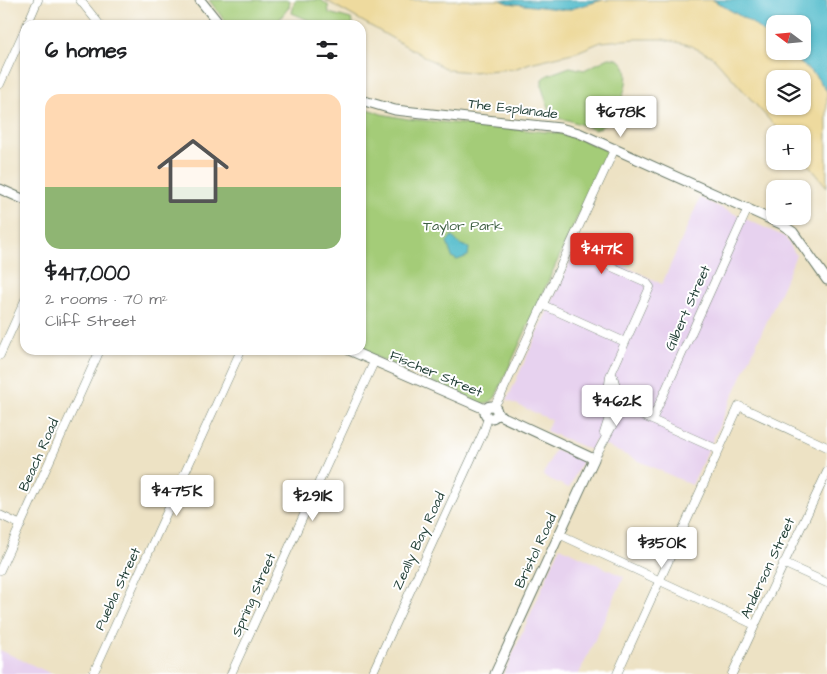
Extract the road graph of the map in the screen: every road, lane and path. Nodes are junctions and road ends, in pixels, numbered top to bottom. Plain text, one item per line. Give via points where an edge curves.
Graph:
1 (38, 0) edge
2 (80, 0) edge
3 (200, 0) edge
4 (29, 20) edge
5 (96, 20) edge
6 (216, 20) edge
7 (20, 40) edge
8 (0, 84) edge
9 (366, 102) edge
10 (615, 148) junction
11 (0, 189) edge
12 (20, 198) edge
13 (748, 208) junction
14 (569, 248) junction
15 (827, 280) edge
16 (543, 305) junction
17 (20, 311) edge
18 (625, 342) junction
19 (0, 355) edge
20 (98, 355) edge
21 (239, 355) edge
22 (359, 355) edge
23 (374, 362) junction
24 (618, 408) junction
25 (491, 412) junction
26 (652, 420) junction
27 (827, 447) edge
28 (719, 450) junction
29 (594, 458) junction
30 (827, 472) edge
31 (0, 515) edge
32 (21, 525) junction
33 (559, 534) junction
34 (783, 563) junction
35 (0, 570) edge
36 (659, 580) junction
37 (827, 583) edge
38 (755, 625) junction
39 (93, 674) edge
40 (231, 674) edge
41 (372, 674) edge
42 (495, 674) edge
43 (617, 674) edge
44 (732, 674) edge

1 - 4 street
2 - 5 street
3 - 6 street
7 - 8 street
9 - 10 street, The Esplanade via 400,111 560,128
10 - 13 street, The Esplanade
10 - 14 street, Zeally Bay Road
11 - 12 street
13 - 15 street, The Esplanade via 789,229
13 - 26 street, Gilbert Street
14 - 16 street, Zeally Bay Road
14 - 18 street via 646,282 650,287
16 - 18 street
16 - 25 street, Zeally Bay Road
17 - 19 street
18 - 24 street via 616,362 614,382
20 - 32 street, Beach Road
21 - 39 street, Puebla Street
22 - 23 street, Fischer Street
23 - 25 street, Fischer Street
23 - 40 street, Spring Street
24 - 26 street
24 - 29 street, Bristol Road
25 - 29 street, Fischer Street
25 - 41 street, Zeally Bay Road
26 - 28 street
27 - 28 street via 739,406
28 - 36 street
29 - 33 street, Bristol Road
30 - 34 street, Anderson Street
31 - 32 street
32 - 35 street, Beach Road
33 - 36 street
33 - 42 street, Bristol Road
34 - 37 street
34 - 38 street, Anderson Street
36 - 38 street
36 - 43 street
38 - 44 street, Anderson Street

